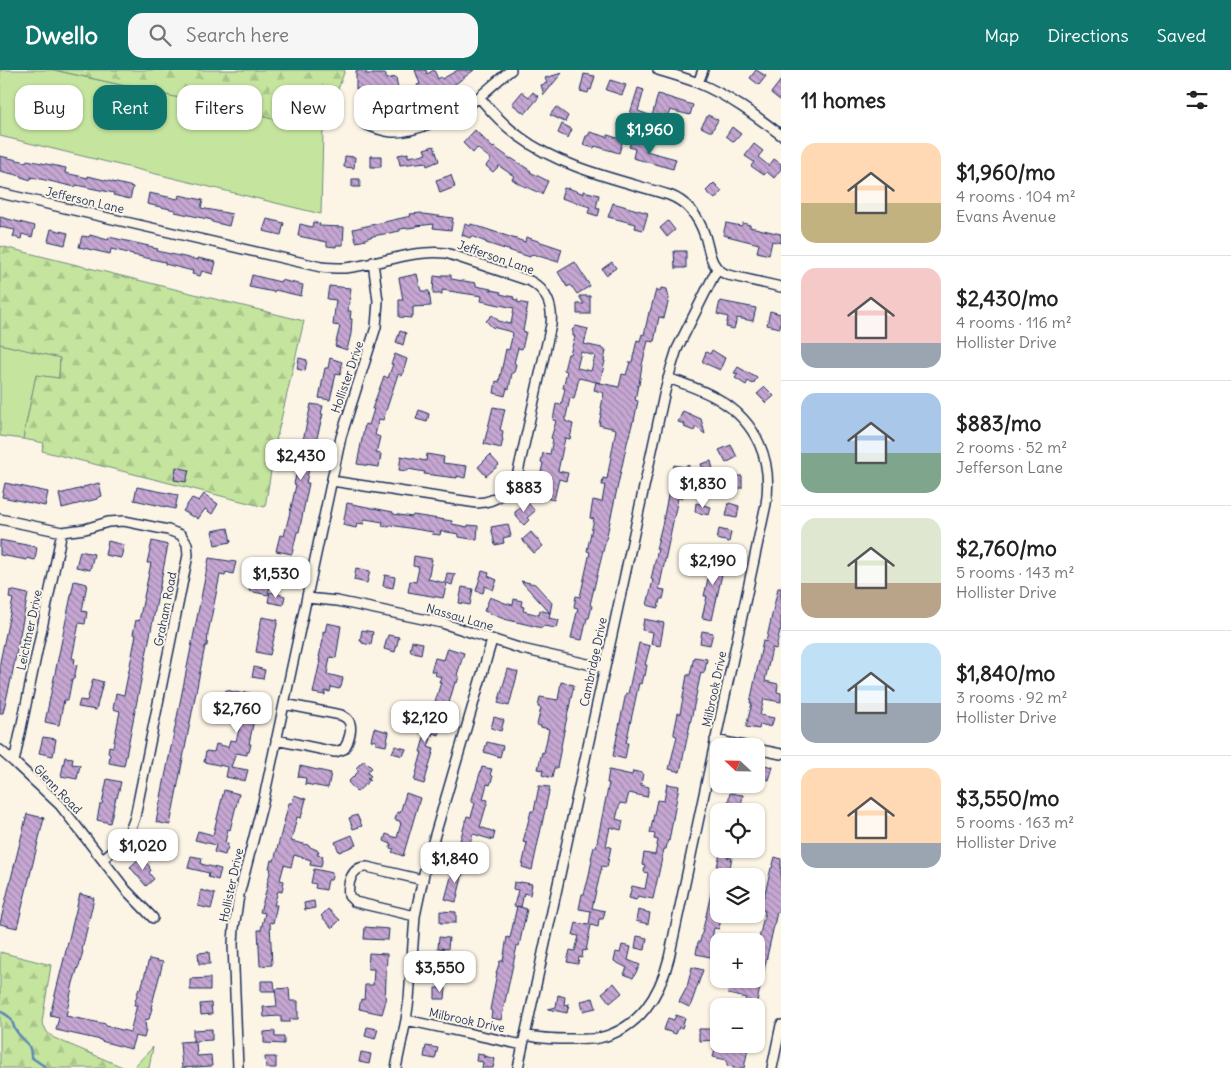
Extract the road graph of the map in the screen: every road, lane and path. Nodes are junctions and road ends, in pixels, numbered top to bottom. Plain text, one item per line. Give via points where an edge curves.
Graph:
1 (511, 70) edge
2 (658, 70) edge
3 (703, 70) edge
4 (698, 83) junction
5 (479, 97) joint
6 (381, 130) edge
7 (407, 130) edge
8 (781, 135) edge
9 (0, 193) edge
10 (373, 262) junction
11 (717, 269) junction
12 (781, 287) edge
13 (668, 378) junction
14 (332, 481) junction
15 (0, 519) edge
16 (62, 532) junction
17 (307, 598) junction
18 (492, 640) junction
19 (605, 668) junction
20 (284, 704) junction
21 (716, 738) edge
22 (276, 740) junction
23 (0, 750) edge
24 (765, 751) edge
25 (781, 754) edge
26 (14, 762) junction
27 (710, 768) edge
28 (103, 859) junction
29 (423, 880) junction
30 (416, 916) junction
31 (153, 918) dead end
32 (406, 1020) junction
33 (781, 1025) edge
34 (524, 1040) junction
35 (238, 1068) edge
36 (396, 1068) edge
37 (518, 1068) edge
38 (772, 1068) edge

1 - 5 street
2 - 4 street
3 - 4 street
4 - 8 street via 743,108
5 - 11 street via 514,133 547,154 681,201 698,221
6 - 7 street
9 - 10 street, Jefferson Lane via 321,266 344,268
10 - 14 street, Hollister Drive via 378,300 376,327 343,429
10 - 14 street, Jefferson Lane via 439,252 530,281 548,300 551,325 518,472 511,486 500,496 488,502 474,502
11 - 12 street via 728,275
11 - 13 street, Cambridge Drive via 682,338
13 - 19 street, Cambridge Drive
13 - 21 street, Milbrook Drive via 712,396 739,414 758,441 767,471 766,504
14 - 17 street, Hollister Drive
15 - 16 street, Graham Road
16 - 26 street, Leichtner Drive
16 - 28 street, Graham Road via 124,521 168,530 181,535 187,544 188,555 136,817 124,841
17 - 18 street, Nassau Lane via 337,601 442,623
17 - 20 street, Hollister Drive
18 - 19 street, Nassau Lane
18 - 29 street
19 - 34 street, Cambridge Drive
20 - 22 street, Hollister Drive
20 - 22 street via 345,717 350,722 347,743 344,749 335,752
22 - 35 street, Hollister Drive via 235,922
23 - 26 street, Glenn Road
24 - 25 street
26 - 28 street, Glenn Road via 60,805
27 - 34 street, Milbrook Drive via 667,965 652,1001 635,1020 607,1036
28 - 31 street, Glenn Road
29 - 30 street
29 - 30 street via 361,867 354,872 349,888 349,896 355,902
30 - 32 street
32 - 34 street, Milbrook Drive
32 - 36 street
33 - 38 street
34 - 37 street, Cambridge Drive

